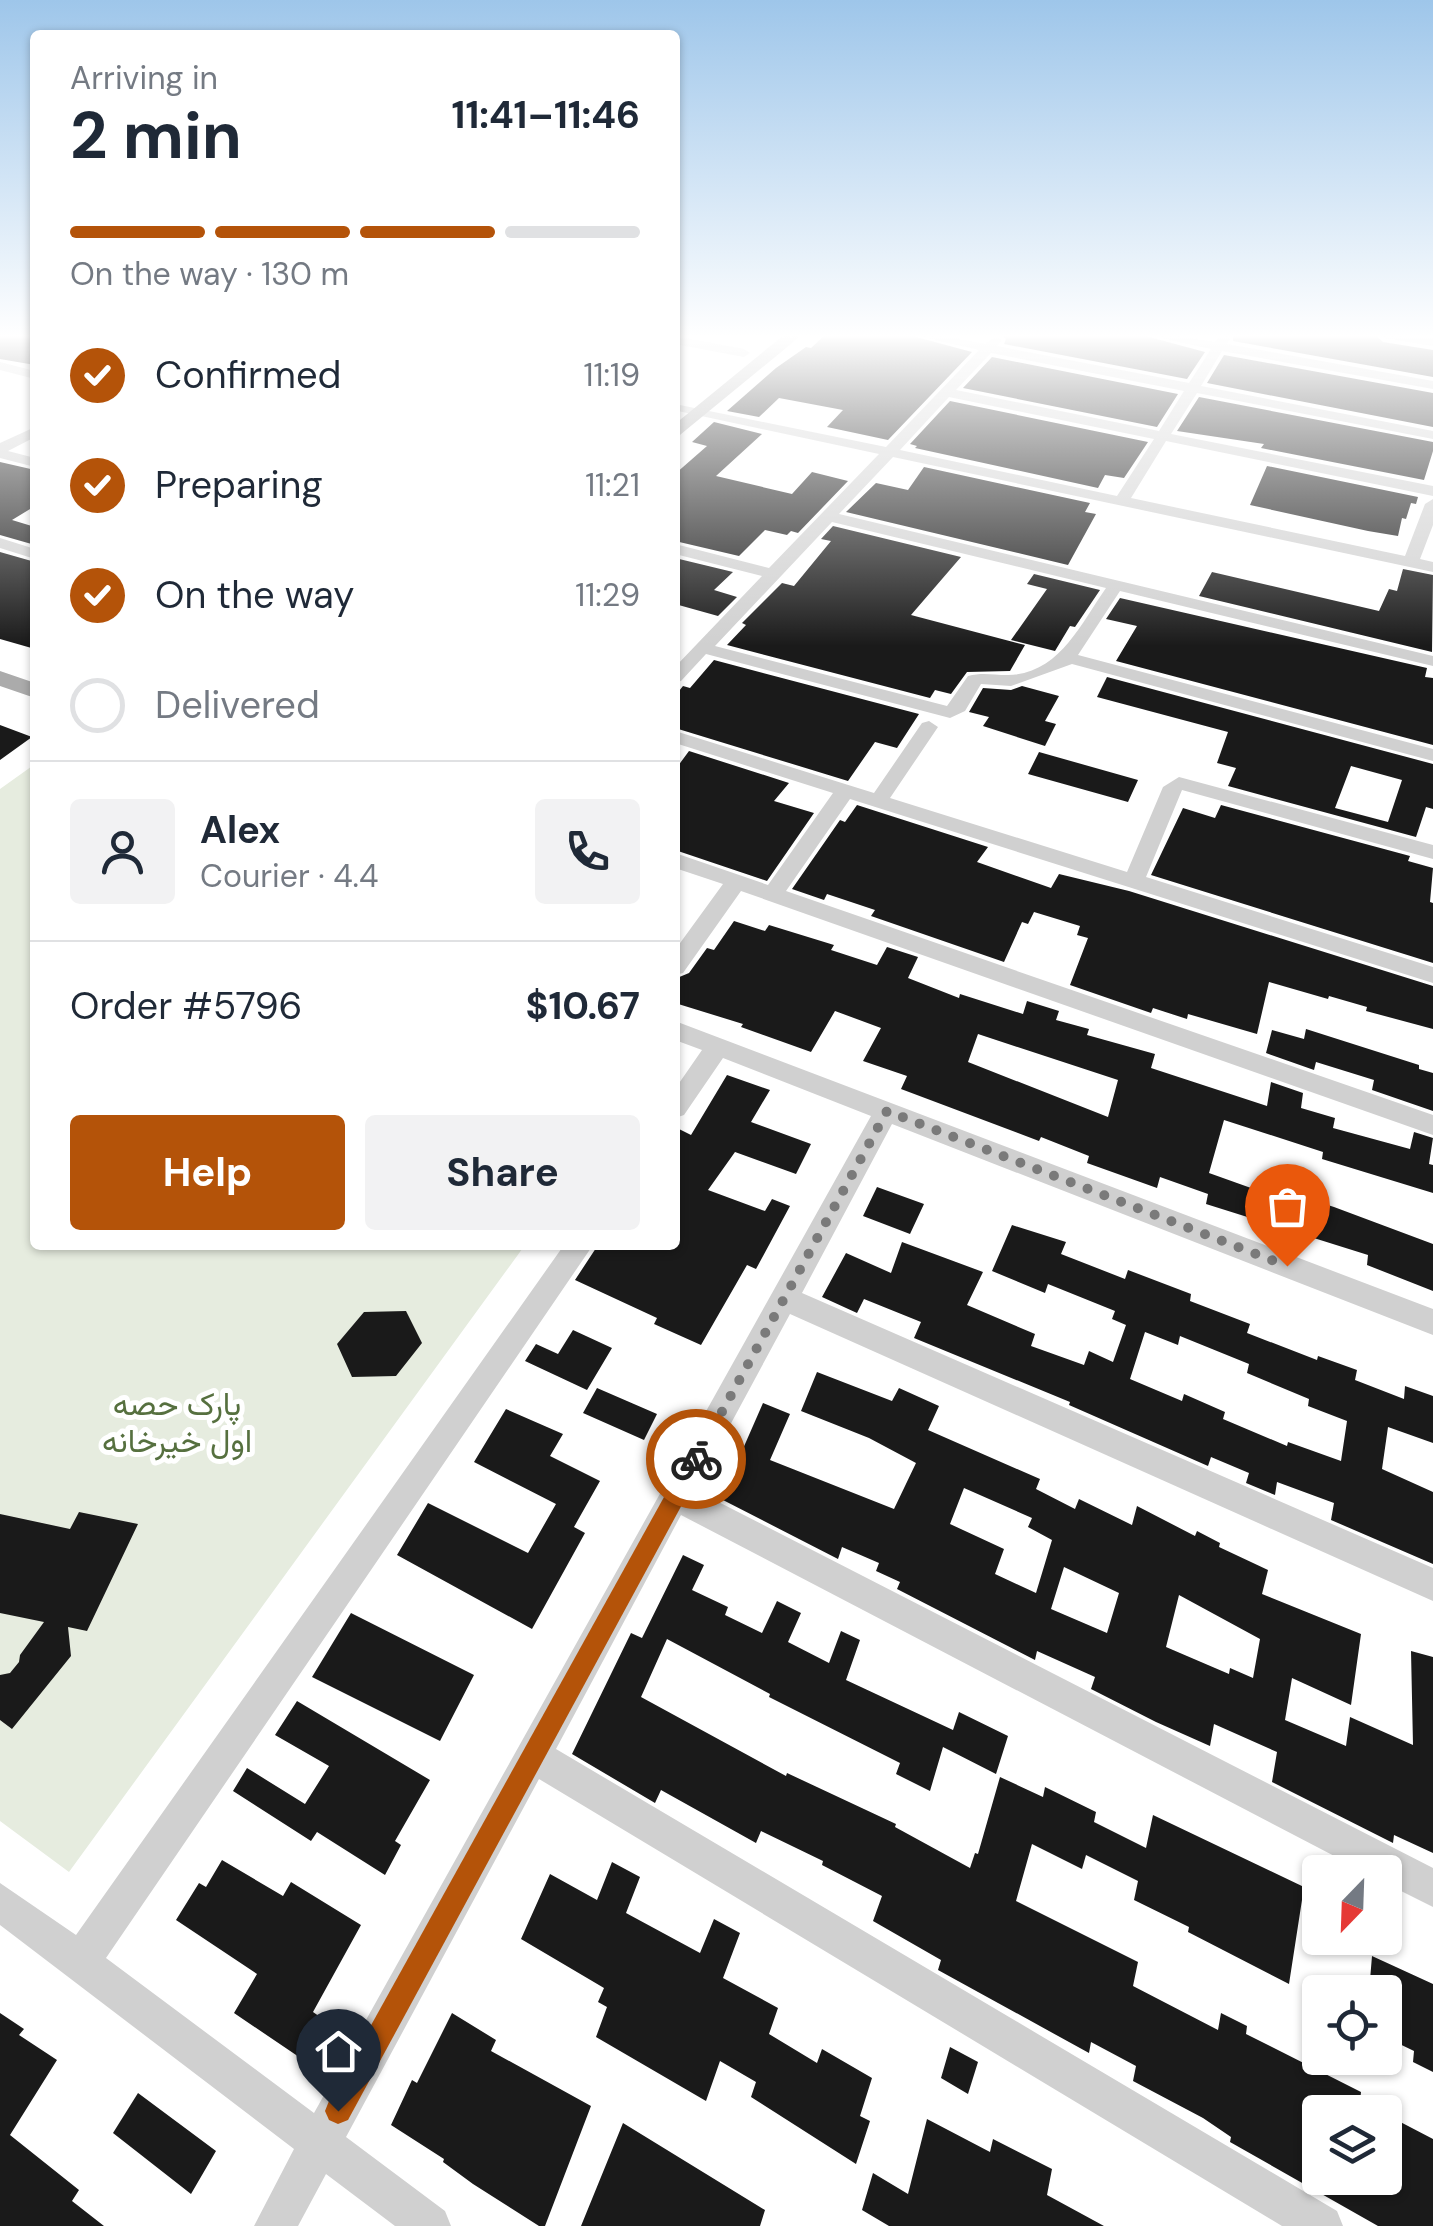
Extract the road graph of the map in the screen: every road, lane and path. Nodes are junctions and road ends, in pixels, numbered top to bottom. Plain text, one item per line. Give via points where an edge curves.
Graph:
1 (23, 438) edge
2 (822, 438) edge
3 (901, 438) edge
4 (1160, 438) edge
5 (1180, 438) edge
6 (0, 451) edge
7 (888, 452) junction
8 (30, 461) edge
9 (1433, 491) edge
10 (1120, 502) junction
11 (1433, 504) edge
12 (827, 516) junction
13 (0, 543) edge
14 (680, 550) edge
15 (30, 552) edge
16 (1411, 562) junction
17 (1433, 567) edge
18 (772, 574) junction
19 (1116, 586) junction
20 (703, 648) junction
21 (0, 656) edge
22 (1070, 658) junction
23 (1433, 661) edge
24 (30, 666) edge
25 (680, 672) edge
26 (0, 678) edge
27 (30, 688) edge
28 (929, 727) dead end
29 (680, 740) edge
30 (1433, 755) edge
31 (846, 791) junction
32 (878, 801) junction
33 (1433, 852) edge
34 (680, 862) edge
35 (736, 882) junction
36 (1134, 882) junction
37 (773, 894) junction
38 (680, 959) edge
39 (1433, 975) edge
40 (680, 1032) edge
41 (718, 1046) junction
42 (680, 1101) edge
43 (887, 1111) junction
44 (1433, 1125) edge
45 (576, 1250) edge
46 (784, 1298) junction
47 (1433, 1322) edge
48 (676, 1496) junction
49 (1433, 1585) edge
50 (534, 1756) junction
51 (1433, 1888) edge
52 (0, 1902) edge
53 (79, 1964) junction
54 (321, 2143) junction
55 (276, 2226) edge
56 (430, 2226) edge
57 (1322, 2226) edge

1 - 6 street
2 - 7 street
3 - 7 street
4 - 10 street
5 - 9 street
6 - 8 street
7 - 10 street
7 - 12 street
10 - 16 street
11 - 16 street
12 - 18 street
12 - 19 street
13 - 15 street
14 - 18 street
16 - 17 street
18 - 20 street
19 - 22 street
19 - 23 street
20 - 22 street via 950,712 974,680 1011,681
20 - 25 street
21 - 24 main road
22 - 30 street
26 - 27 main road
28 - 32 street
29 - 31 street
31 - 32 street
31 - 37 street
32 - 36 street
33 - 36 street via 1179,783
34 - 35 street
35 - 37 street
35 - 38 street
36 - 39 street
37 - 44 street
40 - 41 street
41 - 42 street
41 - 43 street
43 - 46 street
43 - 47 street
45 - 53 street
46 - 48 street
46 - 49 street
48 - 50 street
48 - 51 street
50 - 54 street
50 - 57 street
52 - 53 street
53 - 54 street
54 - 55 street
54 - 56 street

